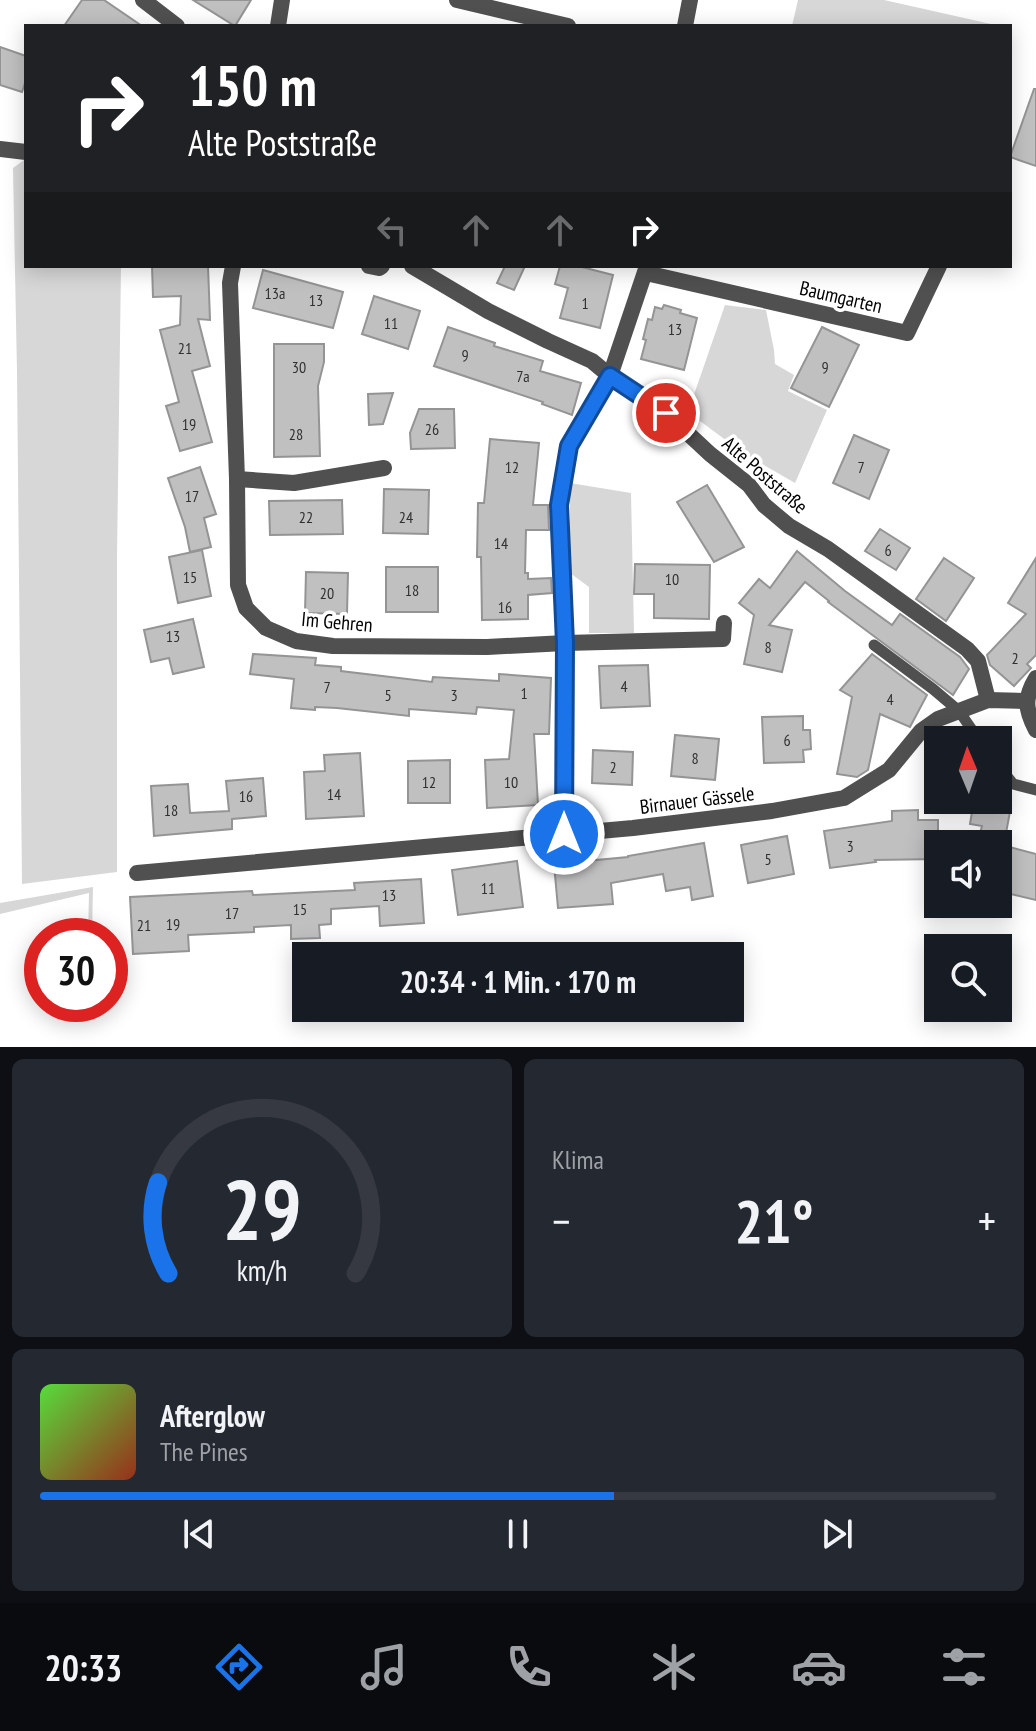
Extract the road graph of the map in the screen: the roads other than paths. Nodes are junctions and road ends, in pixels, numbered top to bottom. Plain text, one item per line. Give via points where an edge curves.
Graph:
1 (143, 0) edge
2 (282, 0) edge
3 (457, 0) edge
4 (690, 0) edge
5 (174, 24) edge
6 (278, 24) edge
7 (559, 24) edge
8 (685, 24) edge
9 (0, 149) edge
10 (24, 152) edge
11 (233, 268) edge
12 (415, 268) edge
13 (938, 268) edge
14 (646, 270) edge
15 (610, 376) junction
16 (384, 468) dead end
17 (237, 479) junction
18 (724, 623) dead end
19 (565, 643) junction
20 (874, 645) dead end
21 (1036, 678) edge
22 (988, 700) junction
23 (1026, 701) junction
24 (959, 711) junction
25 (969, 726) edge
26 (1036, 730) edge
27 (1012, 783) edge
28 (1036, 790) edge
29 (564, 834) junction
30 (137, 873) dead end

1 - 5 street
2 - 6 street
3 - 7 street
4 - 8 street
9 - 10 street
11 - 17 street, Im Gehren
12 - 15 street, Alte Poststraße via 488,311 592,361
13 - 14 street, Baumgarten via 907,333
14 - 15 street
15 - 19 street via 569,446 559,505
15 - 22 street, Alte Poststraße via 666,413 789,526 967,649 978,661
16 - 17 street via 294,483
17 - 19 street, Im Gehren via 238,585 246,608 266,628 296,641 333,646
18 - 19 street, Im Gehren via 723,639
19 - 29 street
20 - 24 lane
21 - 23 street
22 - 23 street
22 - 24 street, Birnauer Gässele
23 - 26 street
24 - 25 lane
24 - 29 street, Birnauer Gässele via 921,731 889,770 844,798
27 - 28 lane
29 - 30 street, Birnauer Gässele

